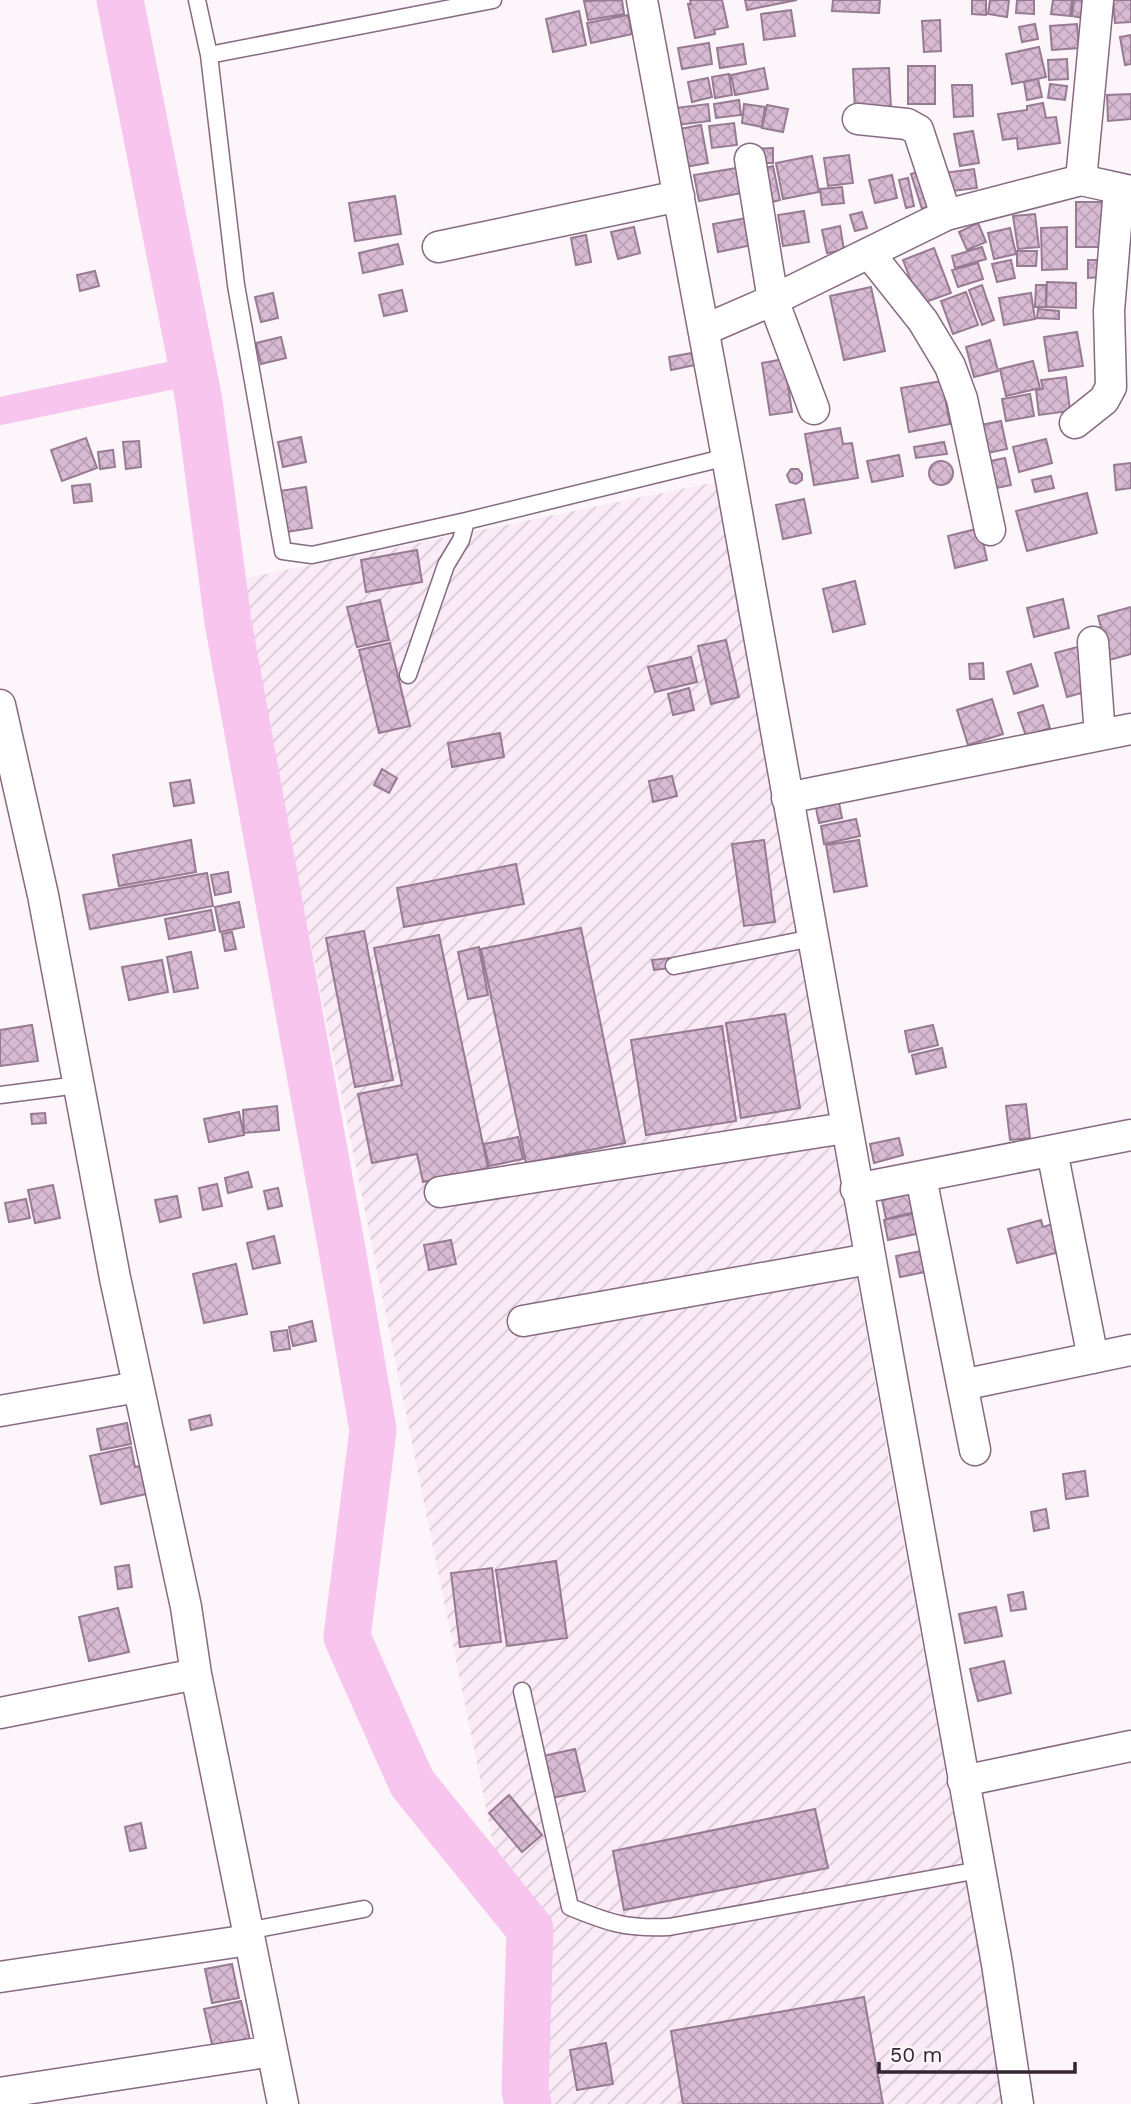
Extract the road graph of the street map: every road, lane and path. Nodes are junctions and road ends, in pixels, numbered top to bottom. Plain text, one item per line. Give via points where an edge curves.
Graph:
1 (197, 0) edge
2 (493, 0) edge
3 (642, 0) edge
4 (1098, 0) edge
5 (209, 55) junction
6 (858, 118) dead end
7 (750, 159) dead end
8 (1081, 180) junction
9 (1125, 190) edge
10 (679, 196) junction
11 (946, 215) junction
12 (438, 247) dead end
13 (869, 253) junction
14 (773, 300) junction
15 (704, 330) junction
16 (814, 408) dead end
17 (1075, 423) dead end
18 (727, 457) junction
19 (466, 521) junction
20 (990, 530) dead end
21 (1093, 642) dead end
22 (408, 675) dead end
23 (0, 705) edge
24 (1131, 729) edge
25 (1100, 735) junction
26 (787, 798) junction
27 (812, 938) junction
28 (674, 966) dead end
29 (78, 1085) junction
30 (0, 1096) edge
31 (845, 1128) junction
32 (1131, 1135) edge
33 (1052, 1151) junction
34 (921, 1177) junction
35 (856, 1189) junction
36 (440, 1192) dead end
37 (869, 1259) junction
38 (523, 1321) dead end
39 (1131, 1350) edge
40 (1093, 1358) junction
41 (962, 1385) junction
42 (138, 1387) junction
43 (0, 1411) edge
44 (975, 1450) dead end
45 (196, 1674) junction
46 (523, 1691) dead end
47 (0, 1713) edge
48 (1131, 1746) edge
49 (963, 1781) junction
50 (979, 1870) junction
51 (364, 1909) dead end
52 (248, 1935) junction
53 (0, 1977) edge
54 (272, 2051) junction
55 (0, 2093) edge
56 (283, 2104) edge
57 (1018, 2104) edge

1 - 5 lane
2 - 5 lane
3 - 10 street
4 - 8 street
5 - 19 lane via 236,285 283,551 312,555
6 - 11 street via 907,124 918,130
7 - 14 street
8 - 9 street
8 - 11 street
9 - 17 street via 1109,311 1111,387 1104,400
10 - 12 street
10 - 15 street
11 - 13 street
13 - 14 street
13 - 20 street via 923,321 950,366 962,399
14 - 15 street
14 - 16 street
15 - 18 street
18 - 19 lane
18 - 26 street
19 - 22 lane
21 - 25 street
23 - 29 street via 43,895
24 - 25 street
25 - 26 street
26 - 27 street
27 - 28 lane
27 - 31 street
29 - 30 lane
29 - 42 street
31 - 35 street
31 - 36 street
32 - 33 street
33 - 34 street
33 - 40 street
34 - 35 street
34 - 41 street
35 - 37 street
37 - 38 street
37 - 49 street
39 - 40 street
40 - 41 street
41 - 44 street
42 - 43 street
42 - 45 street
45 - 47 street
45 - 52 street
46 - 50 lane via 570,1907 604,1921 637,1929 669,1927
48 - 49 street
49 - 50 street
50 - 57 street
51 - 52 lane
52 - 53 street
52 - 54 street
54 - 55 street
54 - 56 street

